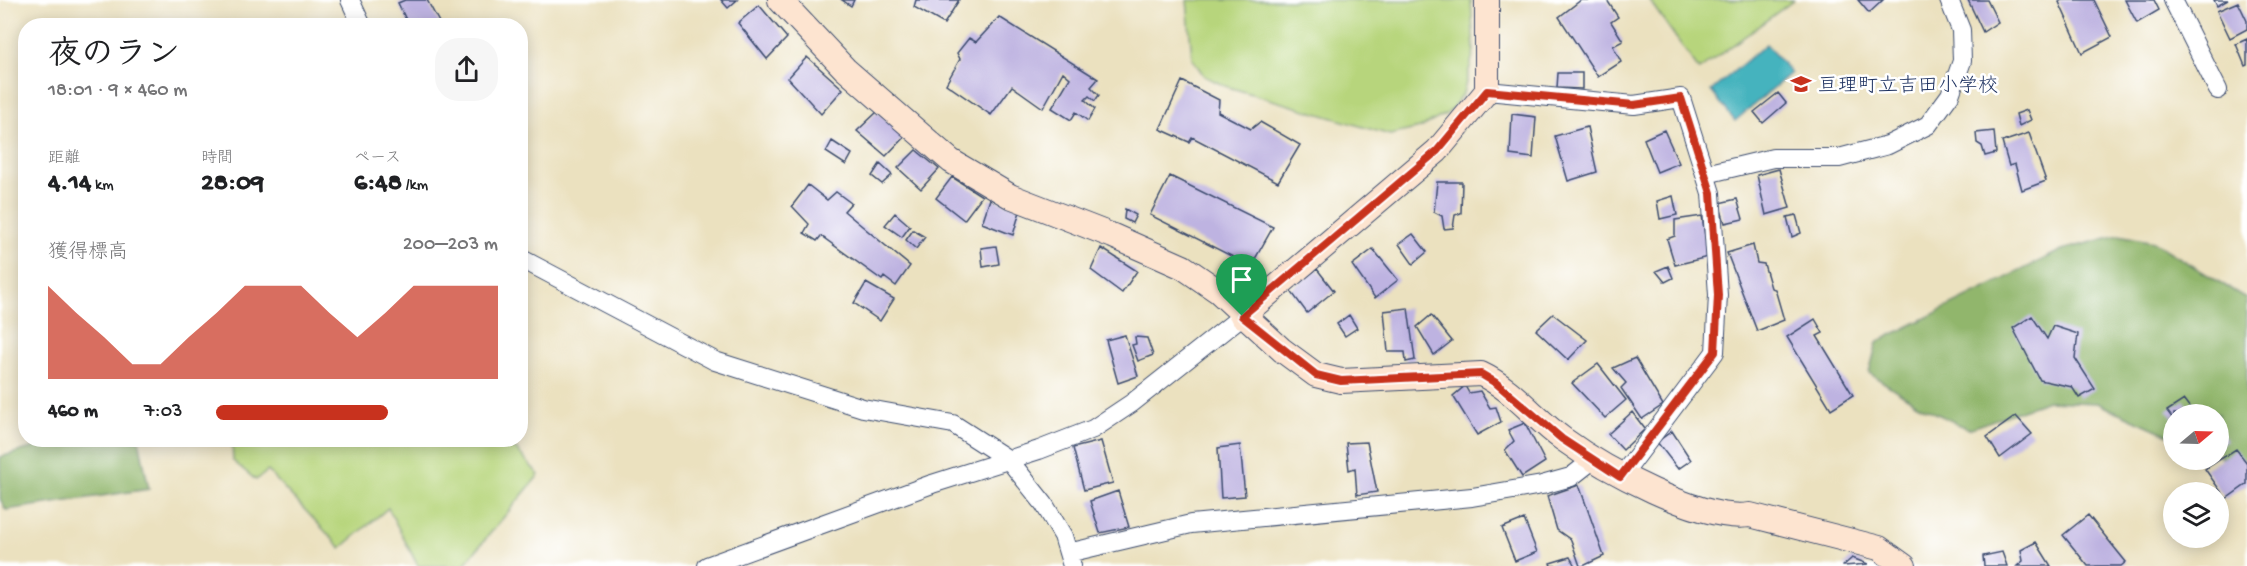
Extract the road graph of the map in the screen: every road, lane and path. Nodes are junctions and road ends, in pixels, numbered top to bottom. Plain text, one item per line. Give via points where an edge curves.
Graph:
1 (350, 0) edge
2 (780, 0) edge
3 (1487, 0) edge
4 (1949, 0) edge
5 (2173, 0) edge
6 (358, 18) edge
7 (2218, 90) dead end
8 (1487, 91) junction
9 (1707, 174) junction
10 (528, 262) edge
11 (1242, 316) junction
12 (1594, 459) junction
13 (1009, 460) junction
14 (1620, 477) junction
15 (1070, 559) edge
16 (727, 563) edge
17 (707, 566) edge
18 (1904, 566) edge

1 - 6 street
2 - 11 street via 845,69 951,161 1010,196 1183,267 1218,291
3 - 8 street
4 - 9 street via 1961,30 1962,62 1950,95 1928,126 1888,145 1839,158 1773,158
5 - 7 street
8 - 9 street via 1634,105 1681,98
8 - 11 street via 1437,151
9 - 14 street via 1718,295 1715,352
10 - 13 street via 715,361 863,408 953,424
11 - 12 street via 1316,375 1341,381 1481,374 1562,439
11 - 13 street via 1093,429
12 - 14 street
12 - 15 street via 1571,477 1542,485 1472,497 1191,524
13 - 15 street via 1044,504 1063,536
13 - 16 street via 932,484
14 - 18 street via 1680,501 1736,517 1750,515 1879,548
16 - 17 street

